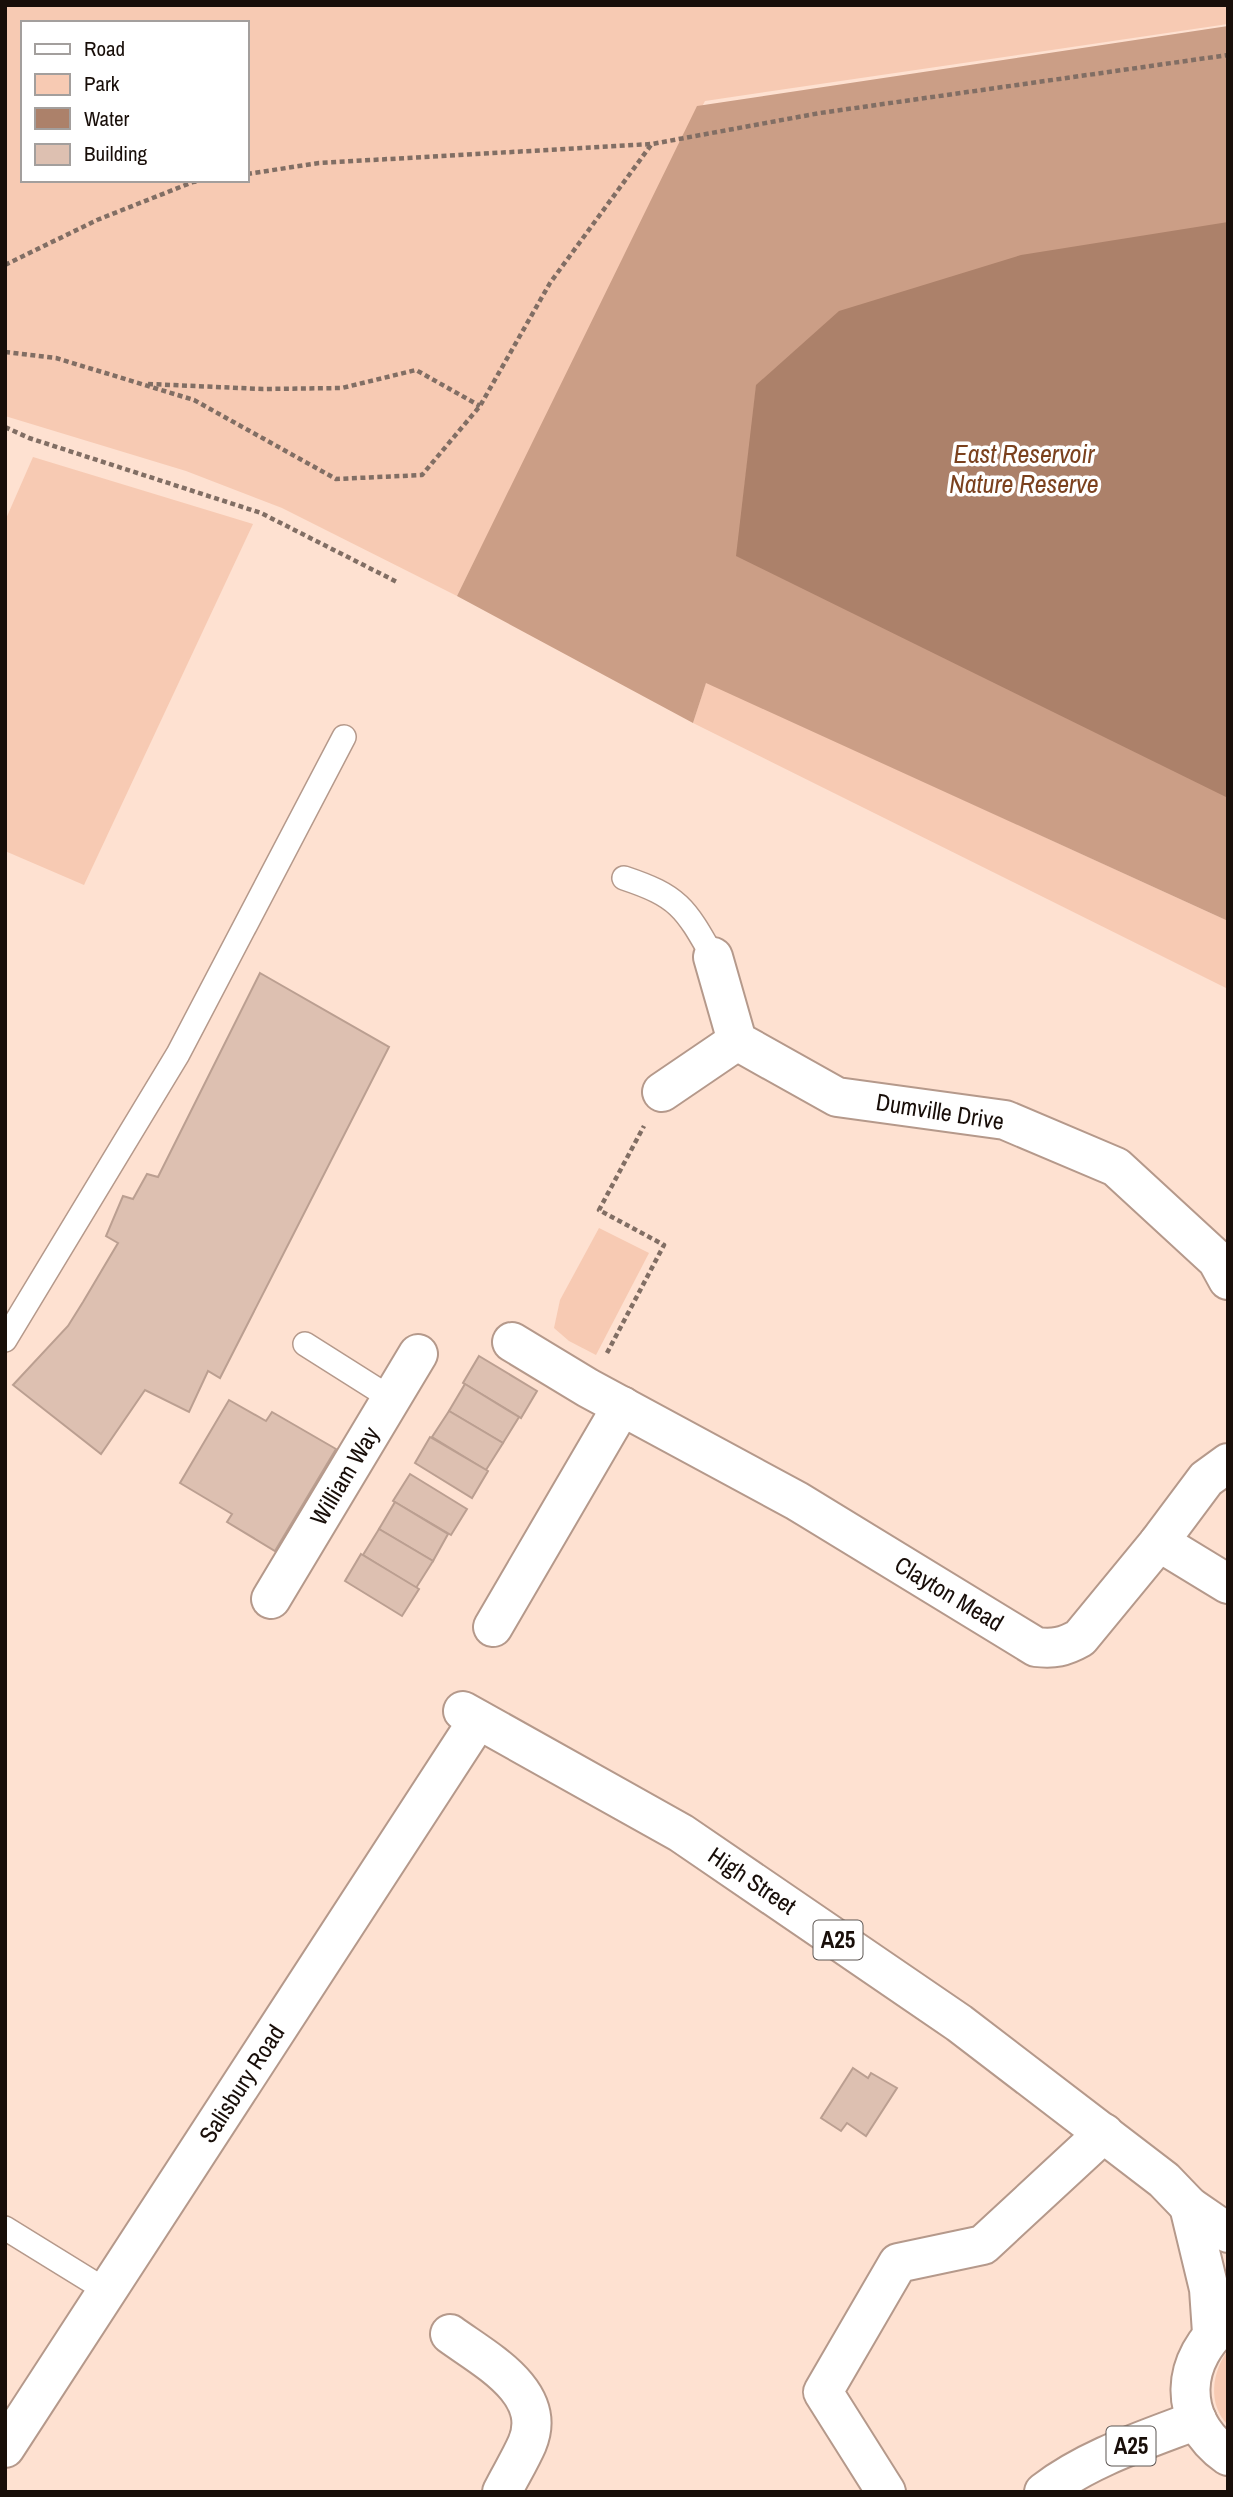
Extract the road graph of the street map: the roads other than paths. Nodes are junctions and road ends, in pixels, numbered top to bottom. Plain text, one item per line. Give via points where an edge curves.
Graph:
1 (344, 737) dead end
2 (624, 878) dead end
3 (712, 957) joint
4 (737, 1041) junction
5 (662, 1092) road end
6 (1228, 1280) edge
7 (5, 1340) edge
8 (512, 1342) dead end
9 (305, 1344) dead end
10 (418, 1354) dead end
11 (392, 1399) junction
12 (622, 1406) junction
13 (1228, 1463) edge
14 (1159, 1542) junction
15 (1228, 1584) edge
16 (271, 1599) dead end
17 (493, 1627) dead end
18 (470, 1716) joint
19 (1104, 2133) junction
20 (1189, 2206) junction
21 (5, 2228) edge
22 (1228, 2233) edge
23 (107, 2291) junction
24 (1220, 2327) edge
25 (450, 2334) dead end
26 (1197, 2420) junction
27 (5, 2448) edge
28 (1228, 2456) edge
29 (502, 2492) edge
30 (886, 2492) edge
31 (1044, 2492) edge

1 - 7 lane via 178,1054
2 - 3 lane via 655,888 677,902
3 - 4 street
4 - 5 street
4 - 6 street, Dumville Drive via 837,1097 1005,1120 1116,1167 1217,1260
8 - 12 street, Clayton Mead
9 - 11 lane
10 - 11 street, William Way
11 - 16 street, William Way
12 - 14 street, Clayton Mead via 797,1501 1036,1647 1065,1647 1080,1638
12 - 17 street
13 - 14 street, Clayton Mead via 1206,1479
14 - 15 street
18 - 19 street, High Street / A25 via 681,1833 959,2022
18 - 23 street, Salisbury Road
19 - 20 street, High Street / A25
19 - 30 street via 983,2245 898,2263 823,2392
20 - 22 street, High Street / A25
20 - 24 street
21 - 23 lane
23 - 27 street, Salisbury Road
24 - 26 street via 1201,2349 1194,2366 1192,2403
25 - 29 street via 520,2389 529,2405 528,2442
26 - 28 street via 1211,2442
26 - 31 street, A25 via 1066,2475

